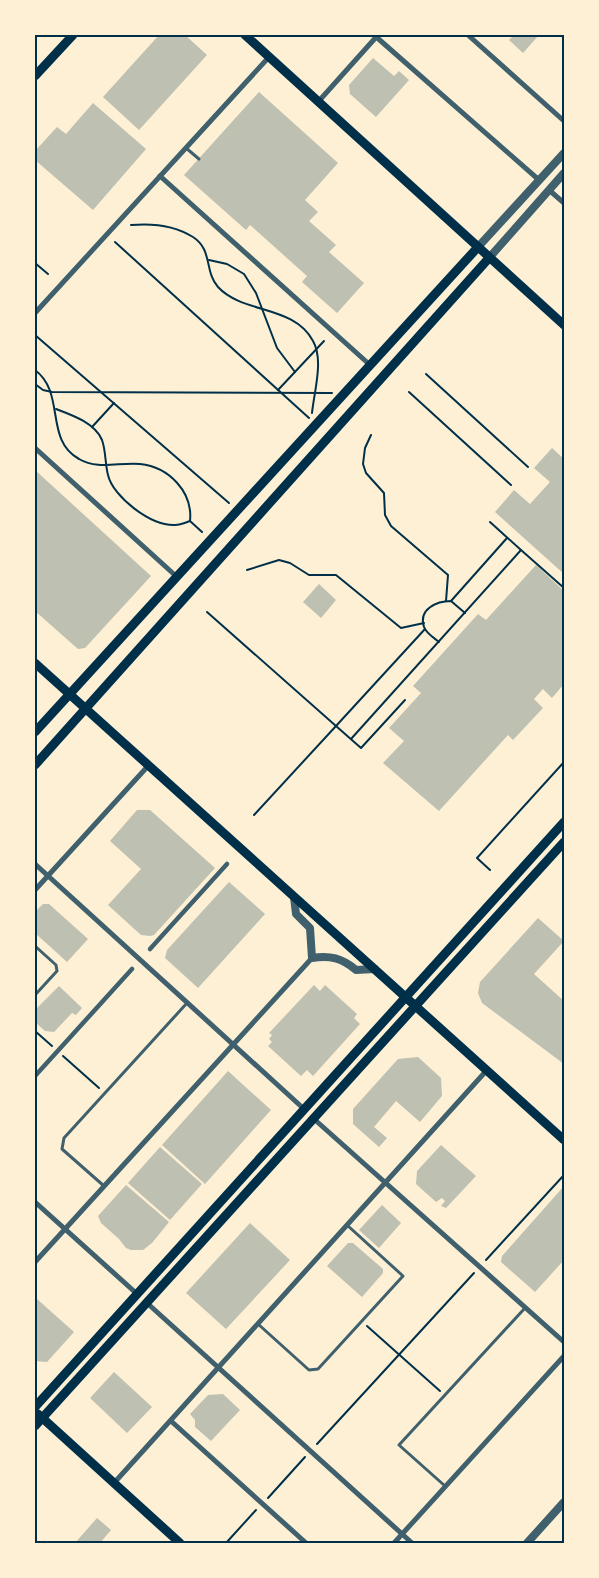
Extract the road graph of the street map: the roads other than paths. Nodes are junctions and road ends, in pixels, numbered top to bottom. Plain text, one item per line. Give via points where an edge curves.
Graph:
1 (245, 35) edge
2 (468, 35) edge
3 (71, 36) edge
4 (377, 36) edge
5 (270, 57) junction
6 (35, 76) edge
7 (318, 102) junction
8 (564, 121) edge
9 (186, 148) junction
10 (564, 153) edge
11 (198, 159) dead end
12 (564, 173) edge
13 (160, 176) junction
14 (539, 180) junction
15 (549, 190) junction
16 (564, 203) edge
17 (478, 247) junction
18 (489, 258) junction
19 (35, 313) edge
20 (564, 325) edge
21 (370, 365) junction
22 (35, 448) edge
23 (177, 577) junction
24 (35, 663) edge
25 (70, 695) junction
26 (86, 709) junction
27 (35, 732) edge
28 (35, 766) edge
29 (148, 766) junction
30 (564, 822) edge
31 (564, 842) edge
32 (35, 864) edge
33 (227, 864) dead end
34 (48, 876) junction
35 (35, 890) edge
36 (294, 897) junction
37 (35, 946) edge
38 (150, 950) dead end
39 (312, 958) junction
40 (132, 969) dead end
41 (375, 969) junction
42 (35, 995) edge
43 (406, 996) junction
44 (187, 1004) junction
45 (416, 1005) junction
46 (233, 1045) junction
47 (488, 1070) junction
48 (35, 1076) edge
49 (304, 1109) junction
50 (314, 1119) junction
51 (564, 1140) edge
52 (386, 1182) junction
53 (104, 1187) junction
54 (35, 1202) edge
55 (347, 1225) junction
56 (65, 1229) junction
57 (35, 1262) edge
58 (136, 1293) junction
59 (147, 1303) junction
60 (526, 1307) junction
61 (258, 1324) junction
62 (564, 1342) edge
63 (564, 1356) edge
64 (218, 1368) junction
65 (35, 1407) edge
66 (39, 1414) edge
67 (171, 1421) junction
68 (35, 1426) edge
69 (114, 1483) junction
70 (445, 1486) junction
71 (564, 1502) edge
72 (402, 1534) junction
73 (180, 1543) edge
74 (306, 1543) edge
75 (394, 1543) edge
76 (412, 1543) edge
77 (527, 1543) edge

1 - 5 main road
2 - 8 street
3 - 6 main road
4 - 7 street
4 - 14 street
5 - 7 main road
5 - 9 street
7 - 17 main road
9 - 11 lane
9 - 13 street
10 - 14 street
12 - 15 street
13 - 19 street
13 - 21 street
14 - 17 street
15 - 16 street
15 - 18 street
17 - 18 main road
17 - 21 main road
18 - 20 main road
18 - 26 main road
21 - 23 main road
22 - 23 street
23 - 25 main road
24 - 25 main road
25 - 26 main road
25 - 27 main road
26 - 28 main road
26 - 29 main road
29 - 34 street
29 - 36 main road
30 - 43 main road
31 - 45 main road
32 - 34 street
33 - 38 street
34 - 35 street
34 - 44 street
36 - 39 street via 296,914 310,928
36 - 41 main road
37 - 42 lane via 56,965 57,971
39 - 41 street via 326,956 345,960 356,970
39 - 46 street
40 - 48 street
41 - 43 main road
43 - 45 main road
43 - 49 main road
44 - 46 street
44 - 53 lane via 64,1138 62,1149
45 - 47 main road
45 - 50 main road
46 - 49 street
46 - 53 street
47 - 51 main road
47 - 52 street
49 - 58 main road
50 - 52 street
50 - 59 main road
52 - 55 street
52 - 60 street
53 - 56 street
54 - 56 street
55 - 61 street
55 - 61 lane via 403,1276 318,1369 310,1370
56 - 57 street
56 - 58 street
58 - 65 main road
59 - 64 street
59 - 66 main road
60 - 62 street
60 - 70 lane via 399,1445
61 - 64 street
63 - 70 street
64 - 67 street
64 - 72 street
66 - 68 main road
66 - 69 main road
67 - 69 street
67 - 74 street
69 - 73 main road
70 - 72 street
71 - 77 street
72 - 75 street
72 - 76 street

